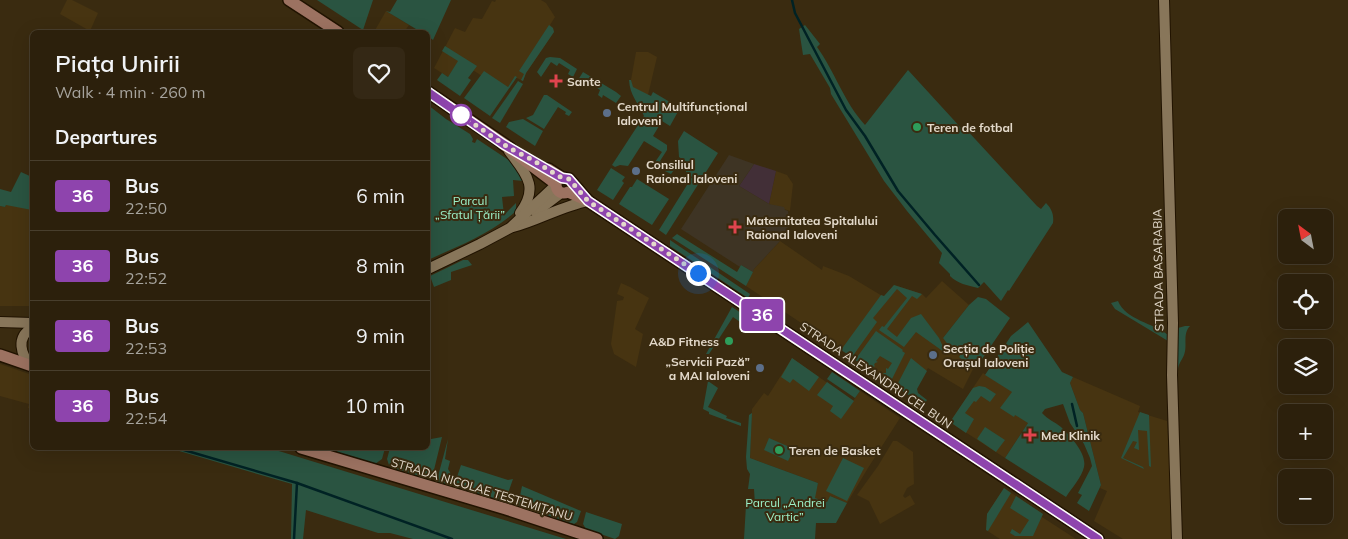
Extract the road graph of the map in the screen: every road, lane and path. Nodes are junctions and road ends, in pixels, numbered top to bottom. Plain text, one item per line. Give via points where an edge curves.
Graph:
1 (289, 0) edge
2 (1164, 0) edge
3 (335, 30) edge
4 (430, 93) edge
5 (503, 144) junction
6 (563, 186) junction
7 (588, 201) junction
8 (513, 227) junction
9 (430, 268) edge
10 (0, 322) edge
11 (30, 323) edge
12 (30, 330) edge
13 (0, 355) edge
14 (30, 364) edge
15 (30, 365) edge
16 (308, 450) edge
17 (597, 539) edge
18 (1098, 539) edge
19 (1177, 539) edge

1 - 3 main road
2 - 19 street, STRADA BASARABIA
4 - 5 main road, STRADA ALEXANDRU CEL BUN
5 - 6 main road, STRADA ALEXANDRU CEL BUN
5 - 8 street via 525,171 530,192
6 - 7 main road, STRADA ALEXANDRU CEL BUN via 581,191
6 - 8 street
7 - 8 street
7 - 18 main road, STRADA ALEXANDRU CEL BUN
8 - 9 street
10 - 11 street
12 - 14 street via 21,344 22,353
13 - 15 main road
16 - 17 main road, STRADA NICOLAE TESTEMIȚANU

